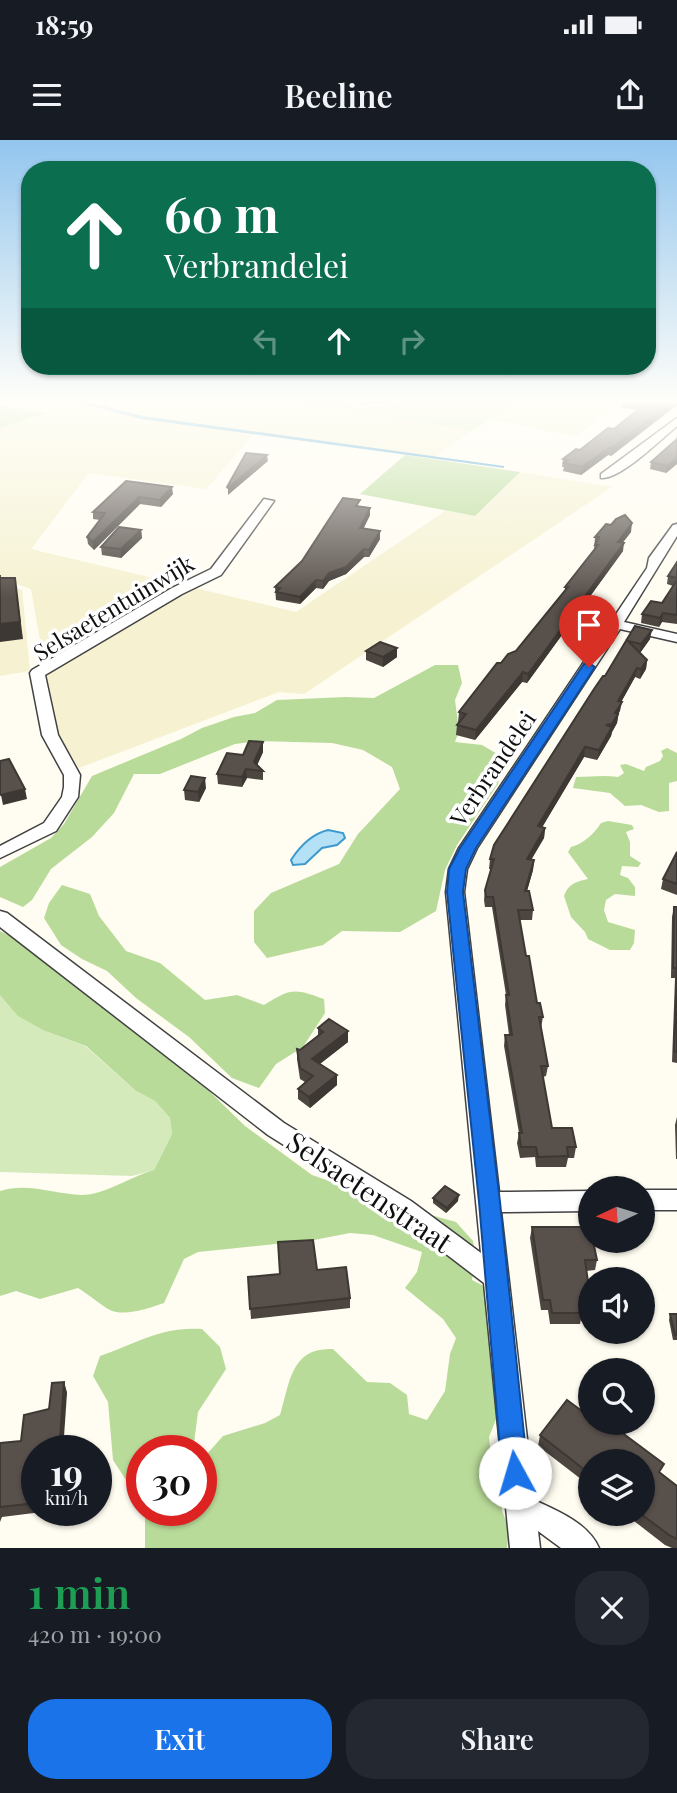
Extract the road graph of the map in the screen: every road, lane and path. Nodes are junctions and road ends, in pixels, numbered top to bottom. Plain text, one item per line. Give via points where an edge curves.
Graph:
1 (621, 466) edge
2 (606, 476) dead end
3 (268, 501) dead end
4 (677, 528) edge
5 (617, 624) junction
6 (677, 638) edge
7 (0, 853) edge
8 (0, 917) edge
9 (655, 1200) edge
10 (677, 1200) edge
11 (578, 1201) edge
12 (490, 1202) junction
13 (495, 1277) junction
14 (521, 1508) junction
15 (525, 1548) edge
16 (584, 1548) edge

1 - 2 street
3 - 7 street, Selsaetentuinwijk via 216,572 37,673 50,734 72,775 70,797 50,827
4 - 5 street, Verbrandelei
5 - 6 street
5 - 12 street, Verbrandelei via 458,869 455,892
8 - 13 street, Selsaetenstraat via 276,1129 403,1208
9 - 10 street
11 - 12 street
12 - 13 street, Verbrandelei
13 - 14 street
14 - 15 street
14 - 16 street via 555,1524

